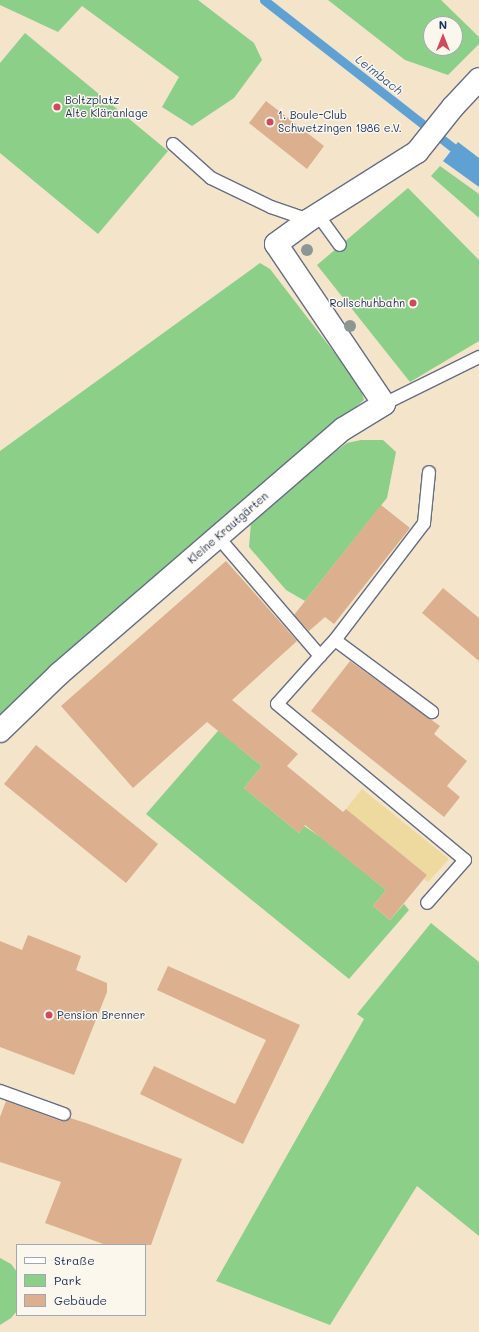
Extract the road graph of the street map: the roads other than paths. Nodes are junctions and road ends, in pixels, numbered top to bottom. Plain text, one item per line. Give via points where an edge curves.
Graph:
1 (479, 79) edge
2 (173, 144) dead end
3 (313, 218) junction
4 (340, 245) dead end
5 (479, 357) edge
6 (384, 404) junction
7 (429, 472) dead end
8 (218, 537) junction
9 (335, 640) junction
10 (320, 656) junction
11 (432, 712) dead end
12 (0, 731) edge
13 (428, 903) dead end
14 (0, 1091) edge
15 (64, 1114) dead end

1 - 3 street via 417,152
2 - 3 lane via 211,178 271,207
3 - 4 lane
3 - 6 street via 276,244
5 - 6 lane, Kleine Krautgärten
6 - 8 street, Kleine Krautgärten via 343,429
7 - 9 lane via 424,523
8 - 10 lane
8 - 12 street, Kleine Krautgärten via 59,674
9 - 10 lane
9 - 11 lane
10 - 13 lane via 277,704 465,860
14 - 15 lane

